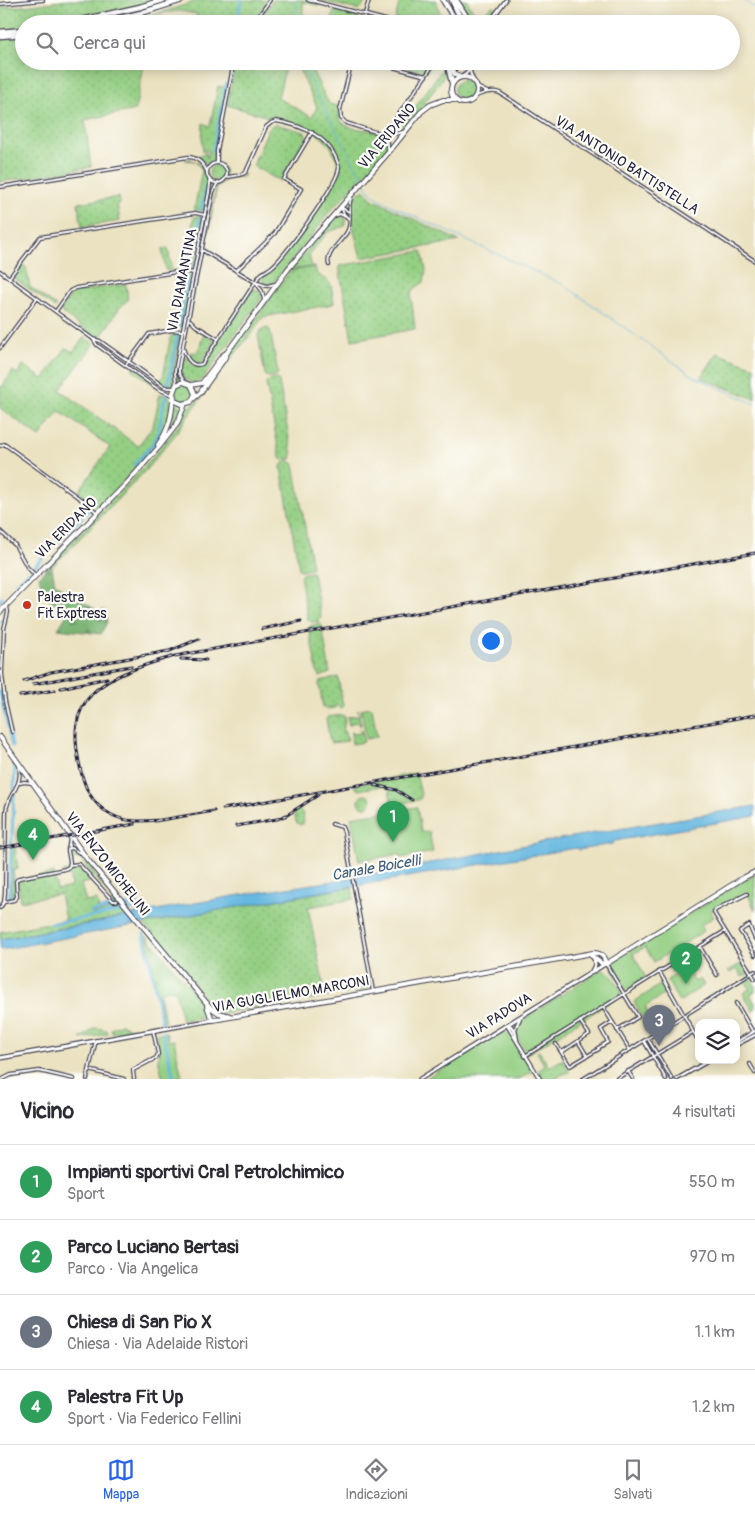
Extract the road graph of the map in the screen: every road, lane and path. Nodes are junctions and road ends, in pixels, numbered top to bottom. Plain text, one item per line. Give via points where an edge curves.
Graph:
1 (43, 0) edge
2 (164, 0) edge
3 (182, 0) edge
4 (270, 0) edge
5 (308, 0) edge
6 (315, 0) edge
7 (368, 0) edge
8 (443, 0) edge
9 (452, 0) edge
10 (456, 0) edge
11 (506, 0) edge
12 (0, 4) edge
13 (365, 14) junction
14 (104, 15) edge
15 (132, 15) edge
16 (259, 15) edge
17 (369, 15) edge
18 (452, 15) edge
19 (459, 15) edge
20 (465, 15) edge
21 (495, 15) edge
22 (15, 31) edge
23 (0, 32) edge
24 (15, 35) edge
25 (0, 36) edge
26 (232, 70) edge
27 (350, 70) edge
28 (404, 70) edge
29 (430, 70) edge
30 (449, 70) edge
31 (453, 70) edge
32 (468, 70) edge
33 (469, 70) edge
34 (426, 76) junction
35 (460, 77) junction
36 (473, 80) junction
37 (452, 83) junction
38 (477, 87) junction
39 (450, 90) junction
40 (487, 92) junction
41 (474, 98) junction
42 (443, 100) junction
43 (456, 100) junction
44 (406, 131) junction
45 (312, 132) junction
46 (385, 134) junction
47 (391, 134) junction
48 (388, 138) junction
49 (396, 144) junction
50 (388, 153) junction
51 (200, 162) junction
52 (218, 163) junction
53 (211, 165) junction
54 (226, 169) junction
55 (207, 172) junction
56 (233, 175) junction
57 (209, 178) junction
58 (225, 178) junction
59 (218, 182) junction
60 (0, 187) edge
61 (353, 193) junction
62 (341, 207) junction
63 (349, 212) junction
64 (205, 215) junction
65 (332, 216) junction
66 (345, 216) junction
67 (350, 220) junction
68 (202, 250) junction
69 (755, 261) edge
70 (329, 266) dead end
71 (0, 271) edge
72 (236, 271) junction
73 (194, 272) junction
74 (9, 278) junction
75 (255, 282) junction
76 (277, 283) junction
77 (37, 298) junction
78 (264, 301) junction
79 (56, 312) junction
80 (189, 318) junction
81 (196, 326) junction
82 (186, 331) junction
83 (182, 332) junction
84 (93, 339) junction
85 (218, 339) junction
86 (0, 348) edge
87 (183, 348) junction
88 (228, 351) junction
89 (128, 362) junction
90 (126, 366) junction
91 (186, 383) junction
92 (160, 385) junction
93 (191, 385) junction
94 (175, 386) junction
95 (158, 389) junction
96 (173, 396) junction
97 (193, 399) junction
98 (185, 404) junction
99 (0, 446) edge
100 (148, 459) junction
101 (96, 512) junction
102 (0, 530) edge
103 (34, 574) junction
104 (6, 605) junction
105 (0, 612) edge
106 (12, 732) dead end
107 (0, 737) edge
108 (18, 763) junction
109 (32, 783) junction
110 (18, 785) junction
111 (332, 824) dead end
112 (70, 837) junction
113 (68, 849) junction
114 (82, 853) junction
115 (70, 866) junction
116 (755, 872) edge
117 (746, 894) dead end
118 (117, 900) dead end
119 (4, 902) junction
120 (0, 908) edge
121 (725, 931) junction
122 (755, 938) edge
123 (700, 947) junction
124 (624, 952) junction
125 (600, 953) junction
126 (587, 954) junction
127 (755, 955) edge
128 (594, 958) junction
129 (606, 964) junction
130 (659, 971) junction
131 (755, 971) edge
132 (590, 973) junction
133 (752, 973) junction
134 (717, 975) dead end
135 (755, 979) edge
136 (373, 991) junction
137 (624, 994) junction
138 (204, 1000) junction
139 (736, 1003) dead end
140 (603, 1007) junction
141 (212, 1009) junction
142 (210, 1014) junction
143 (232, 1016) junction
144 (521, 1016) junction
145 (684, 1016) junction
146 (213, 1020) junction
147 (580, 1021) junction
148 (201, 1022) junction
149 (612, 1022) junction
150 (507, 1025) junction
151 (153, 1030) junction
152 (617, 1030) junction
153 (693, 1032) junction
154 (515, 1033) junction
155 (754, 1033) edge
156 (695, 1035) edge
157 (649, 1038) junction
158 (96, 1040) junction
159 (740, 1040) edge
160 (578, 1041) junction
161 (644, 1041) junction
162 (740, 1043) edge
163 (519, 1044) junction
164 (556, 1044) dead end
165 (630, 1050) junction
166 (561, 1052) junction
167 (655, 1055) junction
168 (525, 1056) junction
169 (587, 1056) junction
170 (0, 1058) edge
171 (703, 1064) edge
172 (750, 1064) dead end
173 (89, 1070) junction
174 (628, 1072) junction
175 (755, 1073) edge
176 (58, 1075) junction
177 (3, 1079) edge
178 (57, 1079) edge
179 (74, 1079) edge
180 (87, 1079) edge
181 (124, 1079) edge
182 (134, 1079) edge
183 (420, 1079) edge
184 (540, 1079) edge
185 (582, 1079) edge
186 (616, 1079) edge
187 (633, 1079) edge
188 (666, 1079) edge
189 (672, 1079) edge
190 (677, 1079) edge

1 - 12 street
2 - 14 highway
3 - 15 highway
4 - 16 street
5 - 6 street
6 - 13 street
7 - 13 street
8 - 18 highway
9 - 19 highway
10 - 20 highway
11 - 21 street
13 - 17 street
22 - 23 highway
24 - 25 highway
26 - 52 street via 217,151
27 - 46 street via 341,118 346,123
28 - 34 street
29 - 34 street
30 - 37 highway
31 - 35 highway
32 - 35 street
33 - 36 street
34 - 46 street
35 - 36 main road
35 - 37 main road
36 - 38 main road
37 - 39 main road, VIA ERIDANO
38 - 40 street, VIA ANTONIO BATTISTELLA
38 - 41 main road
39 - 42 main road, VIA ERIDANO
39 - 43 main road
40 - 41 street
40 - 69 street, VIA ANTONIO BATTISTELLA via 500,93
41 - 43 main road via 465,103
42 - 43 main road
42 - 44 main road, VIA ERIDANO via 426,108
44 - 47 street
44 - 49 main road, VIA ERIDANO
45 - 56 street via 280,122 271,123 264,130 247,171
45 - 72 street via 284,179 301,189 276,232
45 - 75 street via 331,149 338,164 338,174 303,230
46 - 47 street
46 - 48 street
47 - 49 street
48 - 49 street
48 - 50 street
49 - 50 main road, VIA ERIDANO
50 - 61 main road, VIA ERIDANO
51 - 53 street
51 - 55 street, VIA DIAMANTINA
51 - 60 street via 188,157
52 - 53 street
52 - 54 street
53 - 55 street
54 - 56 street
54 - 58 street
55 - 57 street, VIA DIAMANTINA
56 - 58 street
57 - 59 street
57 - 64 street, VIA DIAMANTINA
58 - 59 street
59 - 68 street, VIA DIAMANTINA
61 - 62 main road, VIA ERIDANO
61 - 63 street
62 - 63 street
62 - 65 main road, VIA ERIDANO
62 - 66 street
63 - 67 street
64 - 73 street, VIA DIAMANTINA
64 - 74 street via 195,213 40,237
65 - 66 street
65 - 76 main road, VIA ERIDANO
66 - 67 street
67 - 70 street via 347,233 331,253
68 - 72 street
68 - 80 street, VIA DIAMANTINA
71 - 74 street
72 - 75 street
73 - 79 street via 76,288 70,291
73 - 83 street, VIA DIAMANTINA
74 - 77 street
75 - 76 street via 267,286
75 - 78 street
75 - 85 street
76 - 78 main road, VIA ERIDANO
77 - 79 street
77 - 86 street
78 - 88 main road, VIA ERIDANO
79 - 84 street
80 - 81 street
80 - 82 street, VIA DIAMANTINA
81 - 82 street
81 - 85 street
82 - 87 street, VIA DIAMANTINA
83 - 89 street via 172,330 149,334
83 - 94 street, VIA DIAMANTINA
84 - 89 street
84 - 90 street
85 - 87 street via 200,366 188,360
87 - 91 street, VIA DIAMANTINA via 179,371
88 - 93 main road, VIA ERIDANO via 204,380
88 - 97 main road, VIA ERIDANO
89 - 90 street
89 - 92 street
90 - 95 street
91 - 93 main road
91 - 94 main road
92 - 94 street via 167,388
92 - 95 street
93 - 97 main road
94 - 96 main road, VIA ERIDANO
95 - 96 street
96 - 98 main road via 177,403
96 - 100 main road, VIA ERIDANO via 168,428
97 - 98 main road, VIA ERIDANO
98 - 100 main road, VIA ERIDANO via 175,426
99 - 101 street via 7,446
100 - 101 main road, VIA ERIDANO
101 - 103 main road, VIA ERIDANO
102 - 103 street via 15,545
103 - 104 main road, VIA ERIDANO
104 - 105 main road, VIA ERIDANO
104 - 106 street via 9,608 4,628 2,673
107 - 108 main road, VIA ENZO MICHELINI
108 - 109 main road, VIA ENZO MICHELINI
108 - 110 street
109 - 110 street
109 - 112 main road, VIA ENZO MICHELINI
110 - 119 street via 6,811
111 - 136 street via 343,828 344,832
112 - 113 street
112 - 114 main road, VIA ENZO MICHELINI
113 - 114 street
113 - 115 street
114 - 138 main road, VIA ENZO MICHELINI
115 - 118 street via 79,864 113,901
115 - 119 street via 19,878 16,881 17,897
116 - 124 main road, VIA PADOVA
117 - 121 street via 715,910
119 - 120 street
121 - 123 street
121 - 133 street
122 - 127 street via 749,925 740,931
123 - 130 street
123 - 134 street
124 - 125 main road, VIA PADOVA via 610,957
124 - 129 main road, VIA PADOVA
125 - 126 main road, VIA GUGLIELMO MARCONI
125 - 129 main road
126 - 128 main road
126 - 136 main road, VIA GUGLIELMO MARCONI
128 - 129 main road
128 - 132 main road via 595,965
129 - 132 main road, VIA PADOVA
129 - 137 street
130 - 137 street
130 - 145 street
131 - 133 street
132 - 144 main road, VIA PADOVA
133 - 135 street
133 - 145 street
136 - 143 main road, VIA GUGLIELMO MARCONI
137 - 140 street
137 - 152 street via 638,1017
138 - 141 main road, VIA ENZO MICHELINI
138 - 142 main road, VIA ENZO MICHELINI
139 - 155 street
140 - 147 street
140 - 149 street
141 - 143 main road, VIA ENZO MICHELINI
141 - 146 main road
142 - 146 main road, VIA ENZO MICHELINI
142 - 148 main road
143 - 146 main road, VIA GUGLIELMO MARCONI
144 - 150 main road, VIA PADOVA
144 - 154 street
145 - 153 street
145 - 157 street
146 - 148 main road, VIA GUGLIELMO MARCONI
147 - 160 street via 589,1034
147 - 168 street
148 - 151 main road, VIA GUGLIELMO MARCONI
149 - 152 street
149 - 169 street via 601,1029 608,1042
150 - 154 street
150 - 163 street
150 - 183 main road, VIA PADOVA
151 - 158 main road, VIA GUGLIELMO MARCONI
151 - 182 street via 158,1056 133,1070
152 - 165 street
153 - 156 street
153 - 167 street
154 - 163 street
155 - 159 street
155 - 162 street
157 - 161 street
157 - 167 street
158 - 170 main road, VIA GUGLIELMO MARCONI
158 - 173 street
160 - 166 street
160 - 169 street
161 - 165 street
161 - 167 street
163 - 168 street
164 - 166 street
165 - 185 street
166 - 169 street via 570,1066
167 - 174 street
167 - 188 street
167 - 189 street
168 - 184 street
171 - 190 street
172 - 175 street
173 - 180 street
173 - 181 street
174 - 186 street
174 - 187 street
176 - 177 street via 34,1072
176 - 178 street
176 - 179 street

